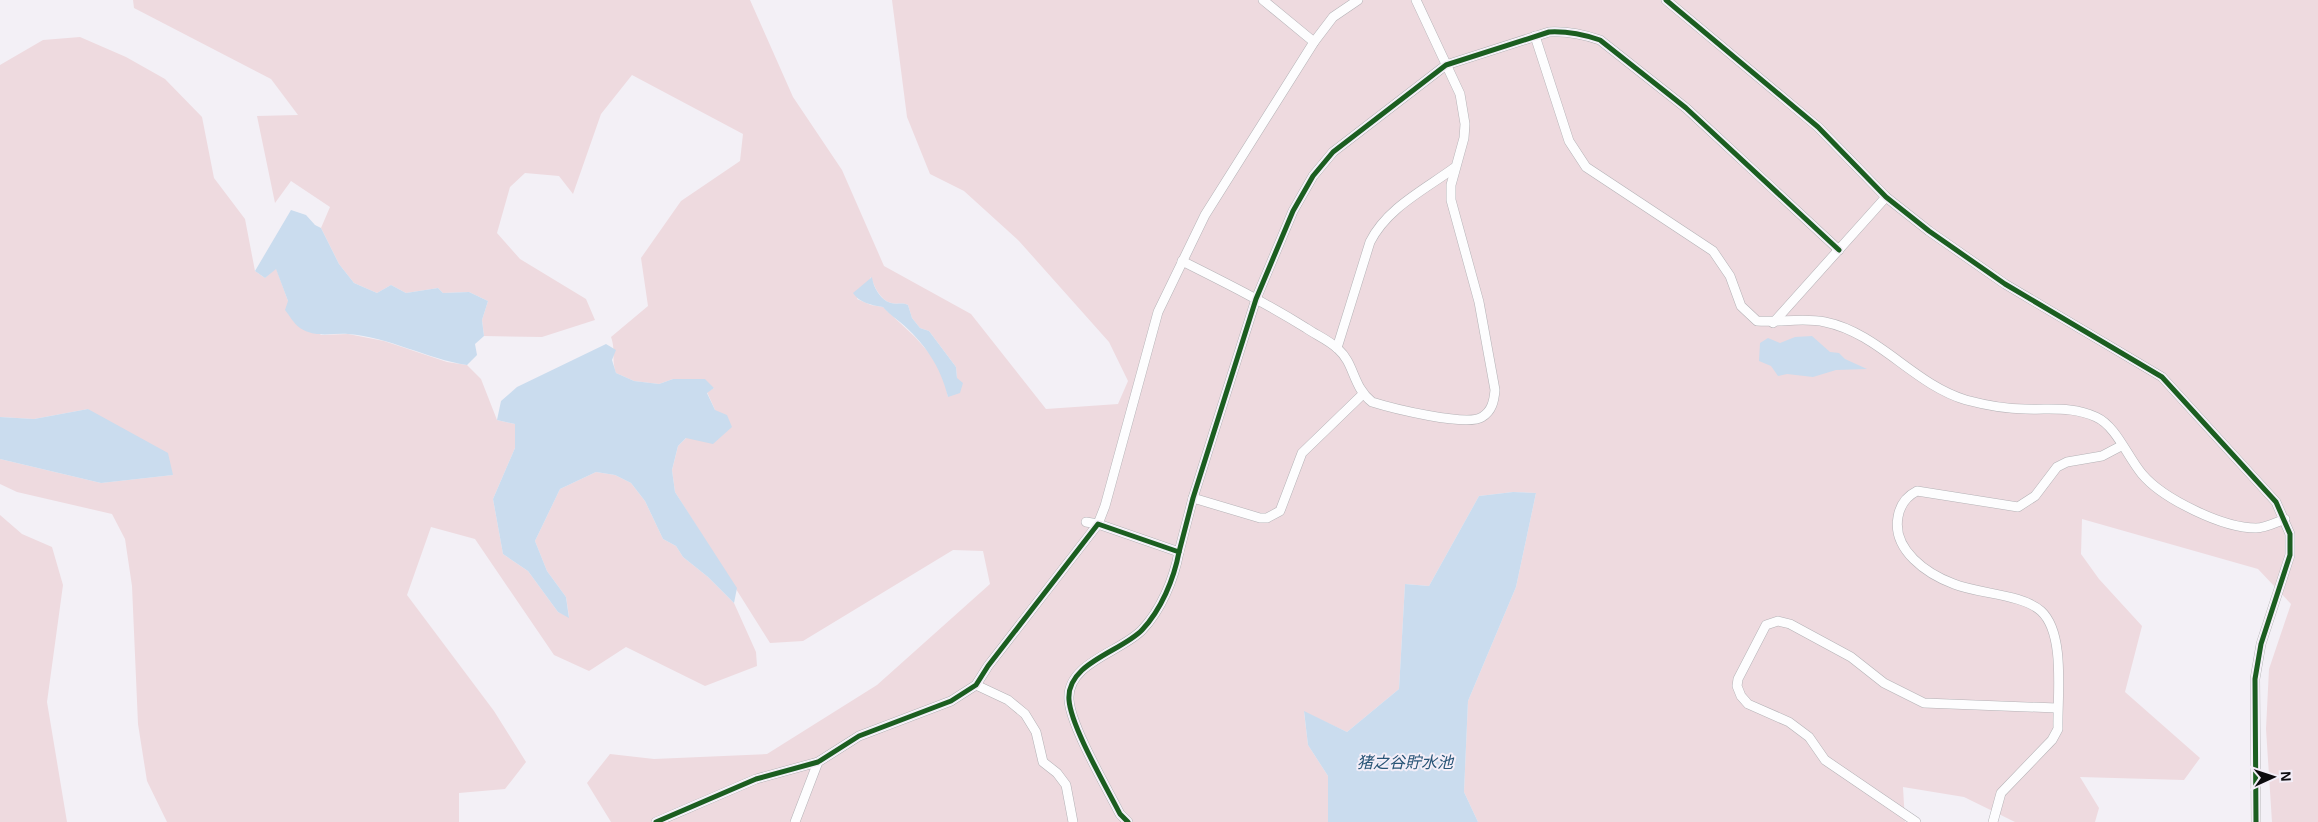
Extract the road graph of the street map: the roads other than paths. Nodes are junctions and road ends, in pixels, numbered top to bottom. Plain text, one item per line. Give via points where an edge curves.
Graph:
1 (1263, 0) edge
2 (1358, 0) edge
3 (1416, 0) edge
4 (1666, 0) edge
5 (1534, 36) junction
6 (1314, 42) junction
7 (1446, 65) junction
8 (1454, 168) junction
9 (1886, 197) junction
10 (1840, 250) junction
11 (1182, 261) junction
12 (1256, 298) junction
13 (1774, 323) junction
14 (1337, 348) junction
15 (1363, 394) junction
16 (2121, 446) junction
17 (1193, 498) junction
18 (2285, 519) junction
19 (1086, 522) dead end
20 (1098, 524) junction
21 (1179, 552) junction
22 (976, 685) junction
23 (2057, 708) junction
24 (818, 762) junction
25 (656, 822) edge
26 (795, 822) edge
27 (1073, 822) edge
28 (1128, 822) edge
29 (1916, 822) edge
30 (1993, 822) edge
31 (2256, 822) edge

1 - 6 street
2 - 6 street via 1333,17
3 - 7 street
4 - 9 street via 1818,127
5 - 7 street
5 - 10 street via 1564,31 1600,40 1686,108
5 - 13 street via 1569,141 1586,167 1713,252 1724,264 1748,315 1757,321
6 - 11 street via 1205,215
7 - 8 street via 1464,110 1464,138
7 - 12 street via 1333,152 1313,176 1293,211
8 - 14 street via 1387,215 1377,228
8 - 15 street via 1451,200 1479,302 1495,390 1494,402 1481,418 1461,421 1372,402
9 - 10 street
9 - 18 street via 2005,284 2162,377 2271,496
10 - 13 street
11 - 12 street
11 - 20 street via 1158,312
12 - 14 street
12 - 17 street
13 - 16 street via 1806,320 1840,326 1862,336 1920,378 1965,399 2008,408 2079,409 2112,428
14 - 15 street via 1346,358
15 - 17 street via 1302,453 1280,511 1274,515 1260,518
16 - 18 street via 2155,487 2196,510 2226,523 2257,528
16 - 23 street via 2102,456 2057,467 2035,496 2018,507 1917,491 1903,502 1898,512 1896,526 1899,539 1906,551 1932,574 1972,590 2028,603 2042,612 2057,639
17 - 21 street
18 - 31 street via 2290,534 2290,555 2261,644 2256,679
19 - 20 street
20 - 21 street
20 - 22 street
21 - 28 street via 1176,572 1142,631 1078,673 1070,690 1069,700 1076,724 1120,814
22 - 24 street via 951,702 859,736
22 - 27 street via 1008,700 1025,714 1036,732 1043,762 1066,785
23 - 29 street via 1924,703 1884,683 1851,657 1790,624 1778,621 1766,625 1738,679 1741,696 1748,704 1789,722 1809,737 1825,760
23 - 30 street via 2058,729 2052,740 2001,794
24 - 25 street via 756,779
24 - 26 street

